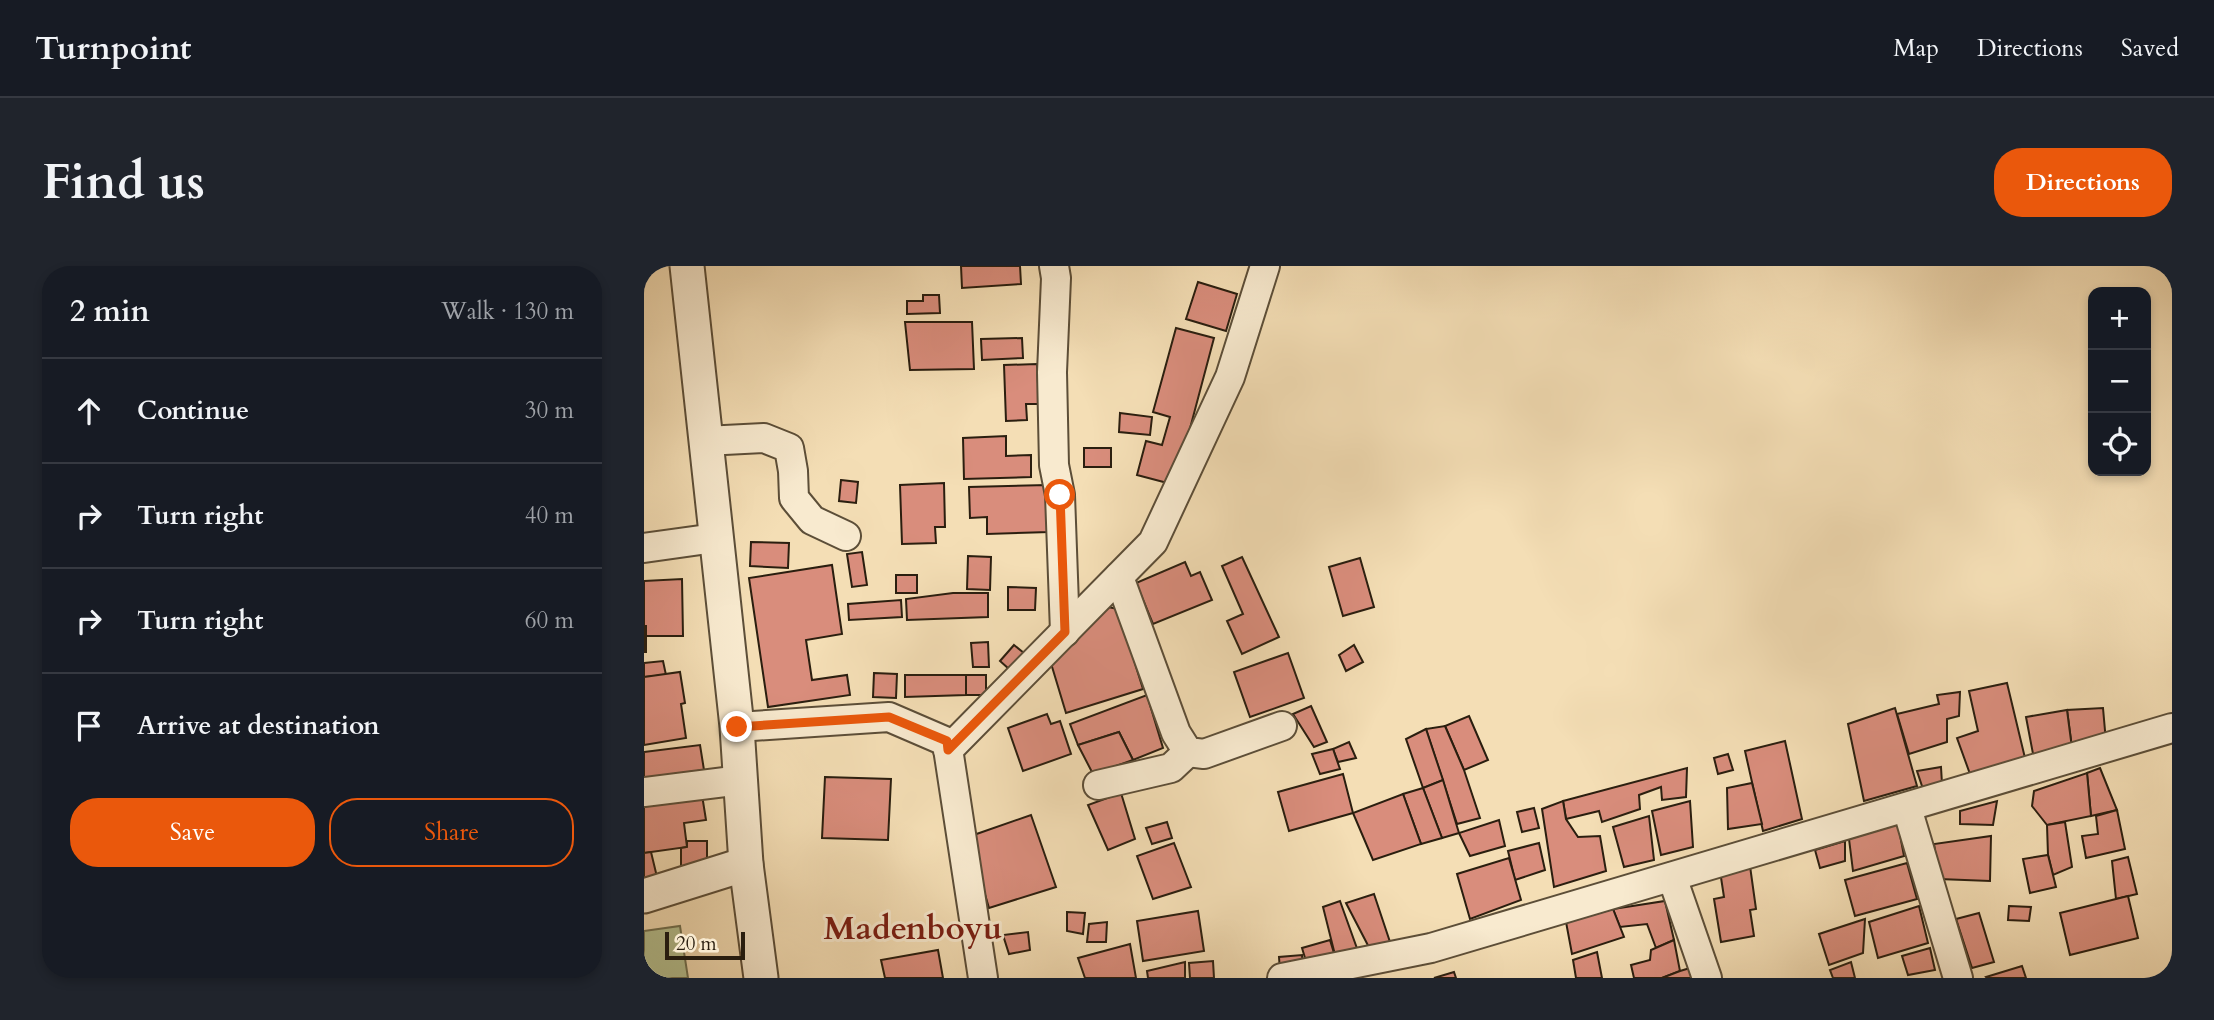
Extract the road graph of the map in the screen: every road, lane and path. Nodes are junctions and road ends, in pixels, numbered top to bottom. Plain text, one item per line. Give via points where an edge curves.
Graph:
1 (687, 266) edge
2 (1054, 266) edge
3 (1265, 266) edge
4 (705, 441) junction
5 (846, 536) dead end
6 (715, 538) junction
7 (644, 548) edge
8 (1119, 578) junction
9 (1065, 632) junction
10 (1282, 726) dead end
11 (737, 727) junction
12 (2172, 729) edge
13 (948, 750) junction
14 (1188, 752) junction
15 (741, 780) junction
16 (1098, 785) dead end
17 (644, 792) edge
18 (1908, 808) junction
19 (746, 864) junction
20 (1672, 877) junction
21 (644, 896) edge
22 (1348, 972) edge
23 (761, 978) edge
24 (983, 978) edge
25 (1282, 978) edge
26 (1707, 978) edge
27 (1958, 978) edge

1 - 4 street
2 - 9 street via 1054,465 1060,495
3 - 8 street via 1230,377 1153,542
4 - 5 street via 764,438 789,447 794,498 812,520
4 - 6 street
6 - 7 street
6 - 11 street
8 - 9 street
8 - 14 street via 1176,733
9 - 13 street
10 - 14 street via 1204,754
11 - 13 street via 889,717 947,741
11 - 15 street
12 - 18 street
13 - 24 street
14 - 16 street via 1171,768
15 - 17 street
15 - 19 street
18 - 20 street
18 - 27 street
19 - 21 street
19 - 23 street
20 - 22 street
20 - 26 street
22 - 25 street

